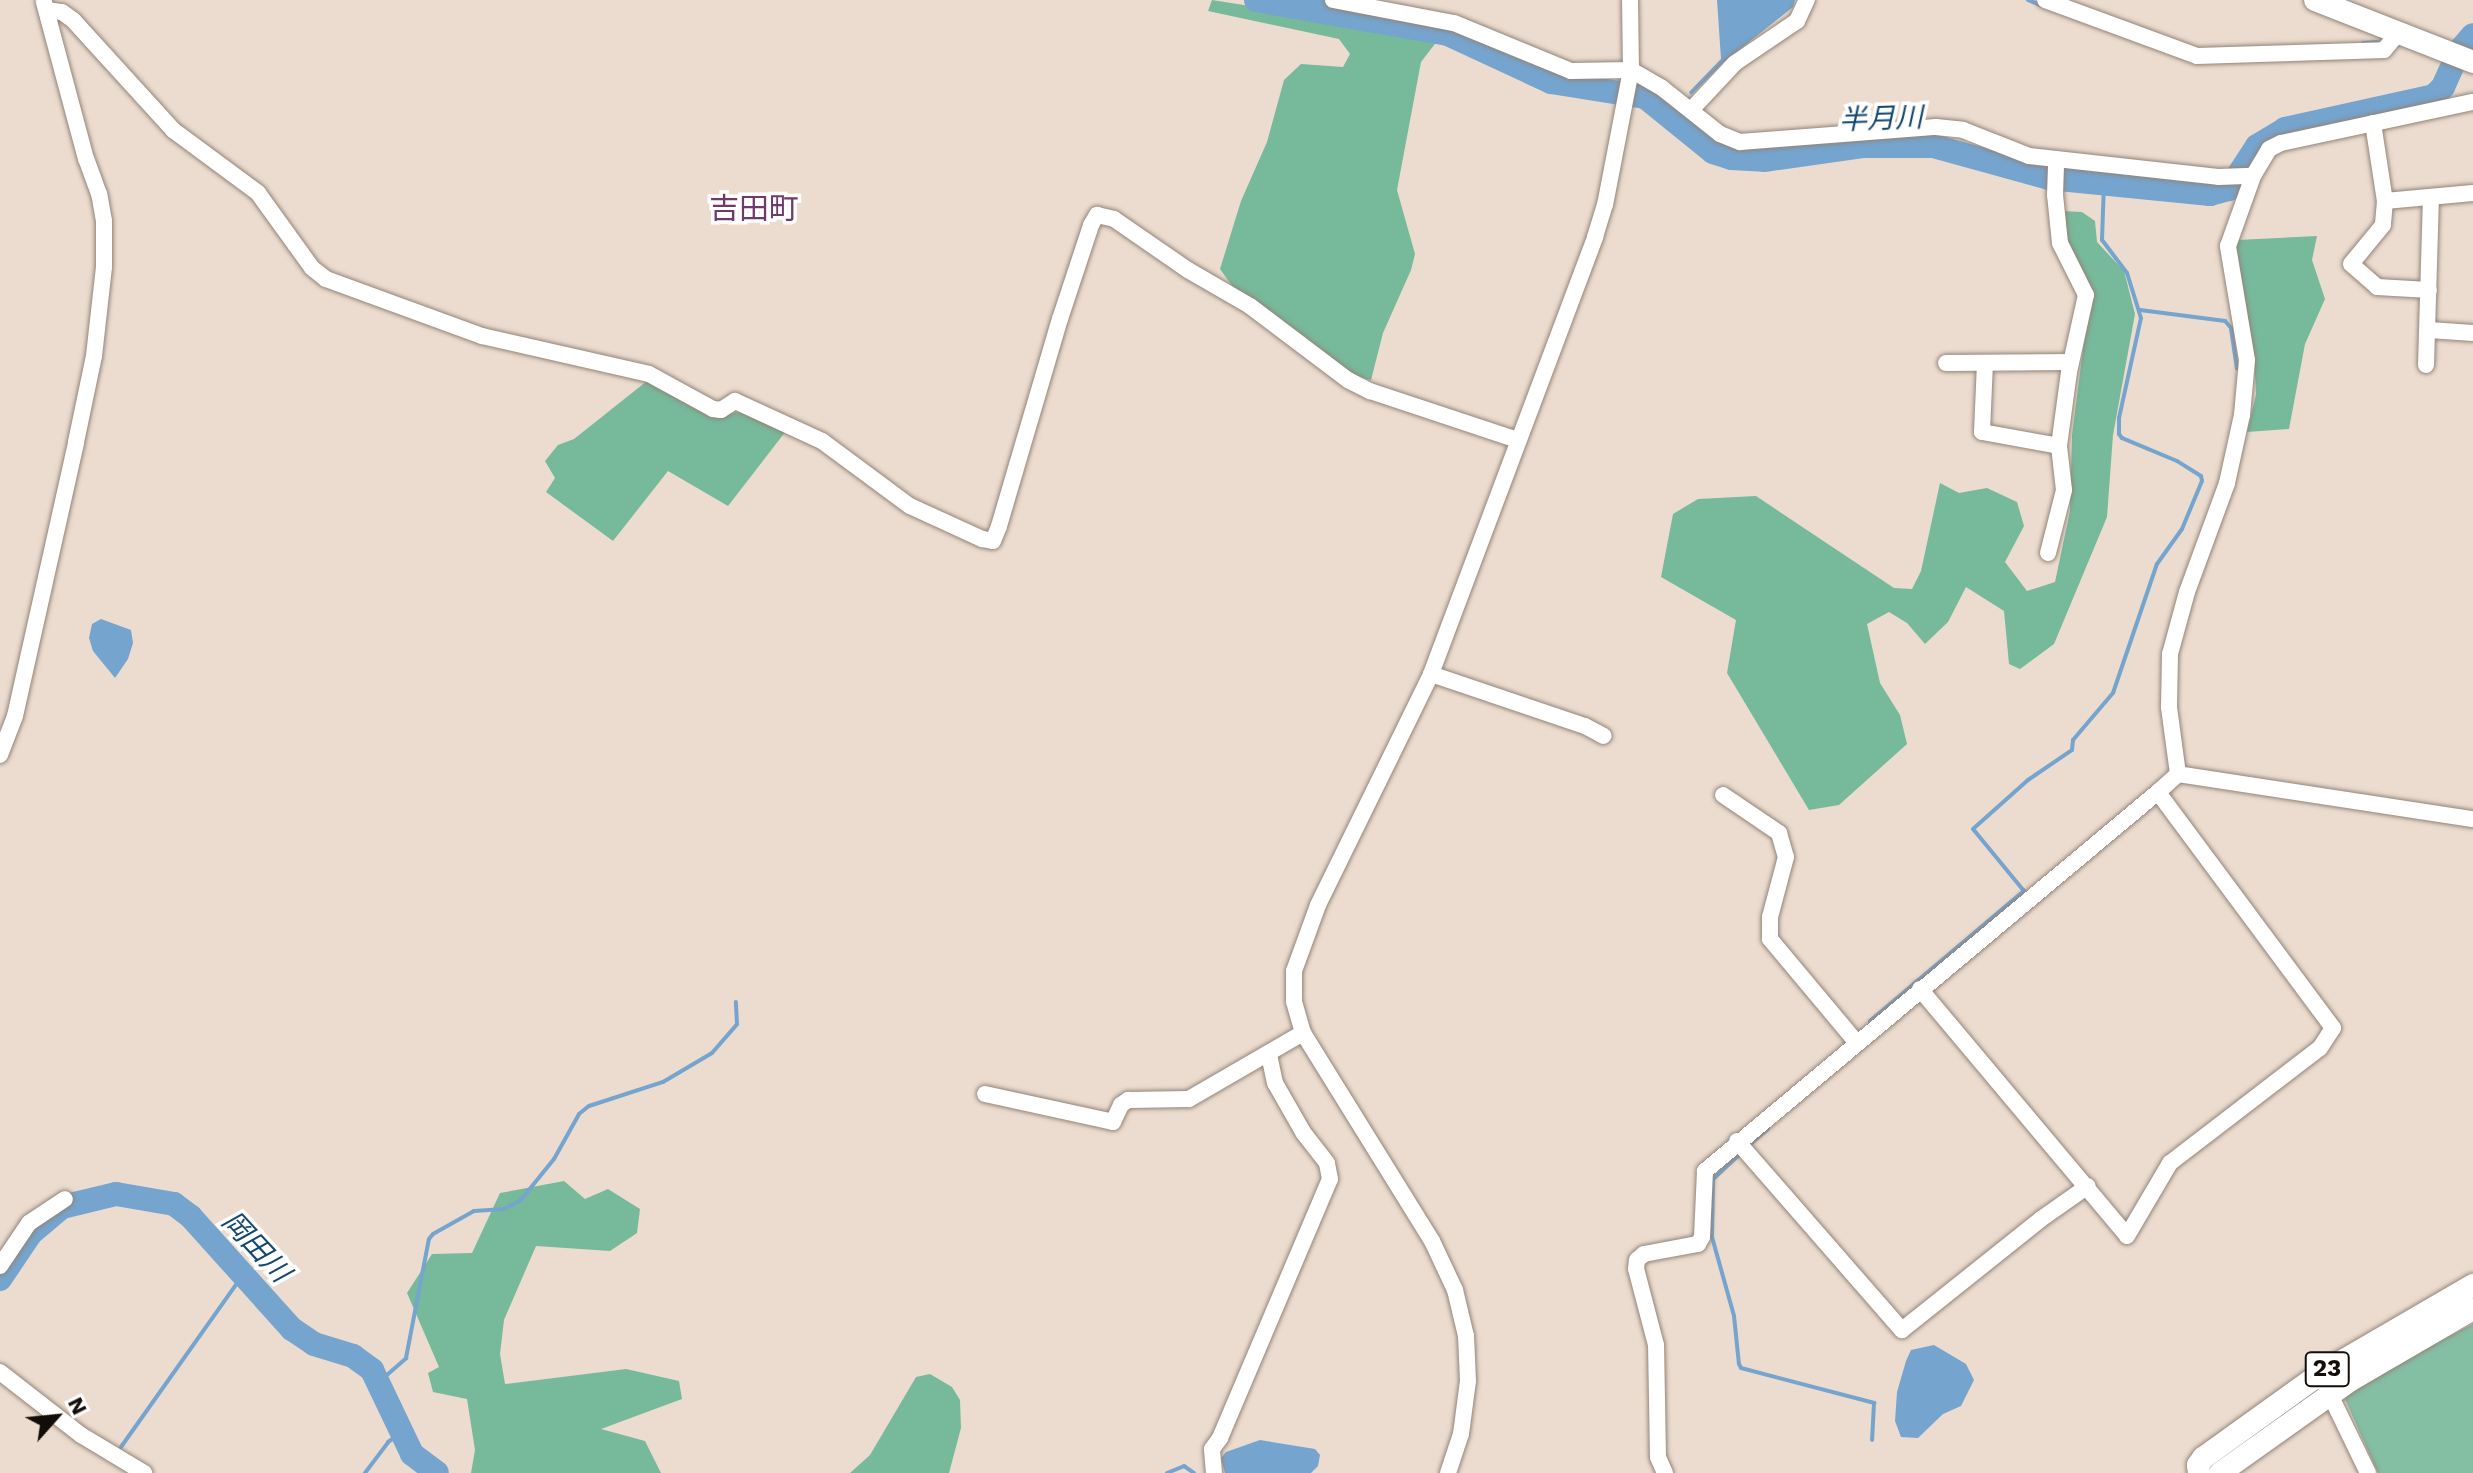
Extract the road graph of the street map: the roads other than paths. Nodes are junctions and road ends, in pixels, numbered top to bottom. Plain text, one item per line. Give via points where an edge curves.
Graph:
1 (1333, 0) edge
2 (1630, 0) edge
3 (1807, 0) edge
4 (2045, 0) edge
5 (2315, 0) edge
6 (45, 5) edge
7 (2399, 32) junction
8 (2473, 62) edge
9 (1629, 75) junction
10 (2473, 102) edge
11 (1691, 110) junction
12 (2373, 123) junction
13 (2056, 165) junction
14 (2243, 176) junction
15 (2473, 193) edge
16 (2431, 197) junction
17 (2385, 201) junction
18 (2429, 290) junction
19 (2429, 330) junction
20 (2473, 333) edge
21 (2071, 362) junction
22 (1946, 363) dead end
23 (1985, 363) junction
24 (2426, 365) dead end
25 (1517, 440) junction
26 (2059, 446) junction
27 (2048, 553) dead end
28 (1431, 674) junction
29 (1604, 736) dead end
30 (0, 755) edge
31 (2178, 774) junction
32 (2158, 792) junction
33 (1723, 795) dead end
34 (2473, 819) edge
35 (1920, 989) junction
36 (1303, 1033) junction
37 (1856, 1042) junction
38 (1269, 1055) junction
39 (985, 1094) dead end
40 (1737, 1141) junction
41 (2088, 1186) junction
42 (65, 1199) dead end
43 (0, 1266) edge
44 (2473, 1285) edge
45 (2473, 1309) edge
46 (0, 1372) edge
47 (2320, 1374) junction
48 (2330, 1394) junction
49 (144, 1473) edge
50 (1214, 1473) edge
51 (1448, 1473) edge
52 (1665, 1473) edge
53 (2199, 1473) edge
54 (2220, 1473) edge
55 (2368, 1473) edge

1 - 9 street via 1464,26 1571,71
2 - 9 street
3 - 11 street via 1797,21 1727,70
4 - 7 street via 2197,56 2384,50
5 - 7 main road
6 - 25 street via 73,20 173,130 258,193 312,268 326,279 482,336 649,374 713,409 735,401 822,441 910,506 982,539 993,541 999,526 1060,319 1097,215 1114,219 1250,306 1348,380
6 - 30 street via 99,194 104,267 94,356 76,442 15,716
7 - 8 main road
9 - 11 street
9 - 25 street via 1605,205
10 - 12 street
11 - 13 street via 1720,134 1740,142 1936,127 1963,130
12 - 14 street via 2269,149
12 - 17 street
13 - 14 street
13 - 21 street via 2060,243 2086,295
14 - 31 street via 2228,246 2247,360 2242,415 2227,483 2170,654 2169,707
15 - 16 street
16 - 17 street
16 - 18 street
17 - 18 street via 2383,225 2351,264 2377,287
18 - 19 street
19 - 20 street
19 - 24 street
21 - 23 street
21 - 26 street
22 - 23 street
23 - 26 street via 1982,432
25 - 28 street
26 - 27 street via 2064,490
28 - 29 street
28 - 36 street via 1299,949 1293,993
31 - 32 street
31 - 34 street
32 - 35 street
32 - 41 street via 2333,1028 2320,1048 2170,1163 2127,1236
33 - 37 street via 1779,833 1786,857 1770,917 1770,939
35 - 37 street
35 - 41 street via 2030,1125
36 - 38 street
36 - 51 street via 1432,1241 1455,1290 1466,1336 1468,1381 1461,1434
37 - 40 street
38 - 39 street via 1189,1099 1128,1100 1113,1122
38 - 50 street via 1275,1083 1327,1163 1330,1179 1212,1449
40 - 41 street via 1902,1330
40 - 52 street via 1705,1171 1698,1244 1644,1254 1637,1260 1656,1345 1658,1457
42 - 43 street via 29,1223
44 - 47 main road, 23
45 - 48 main road, 23
46 - 49 street via 81,1435
47 - 48 street
47 - 53 main road, 23 via 2203,1458
48 - 54 main road, 23
48 - 55 street

